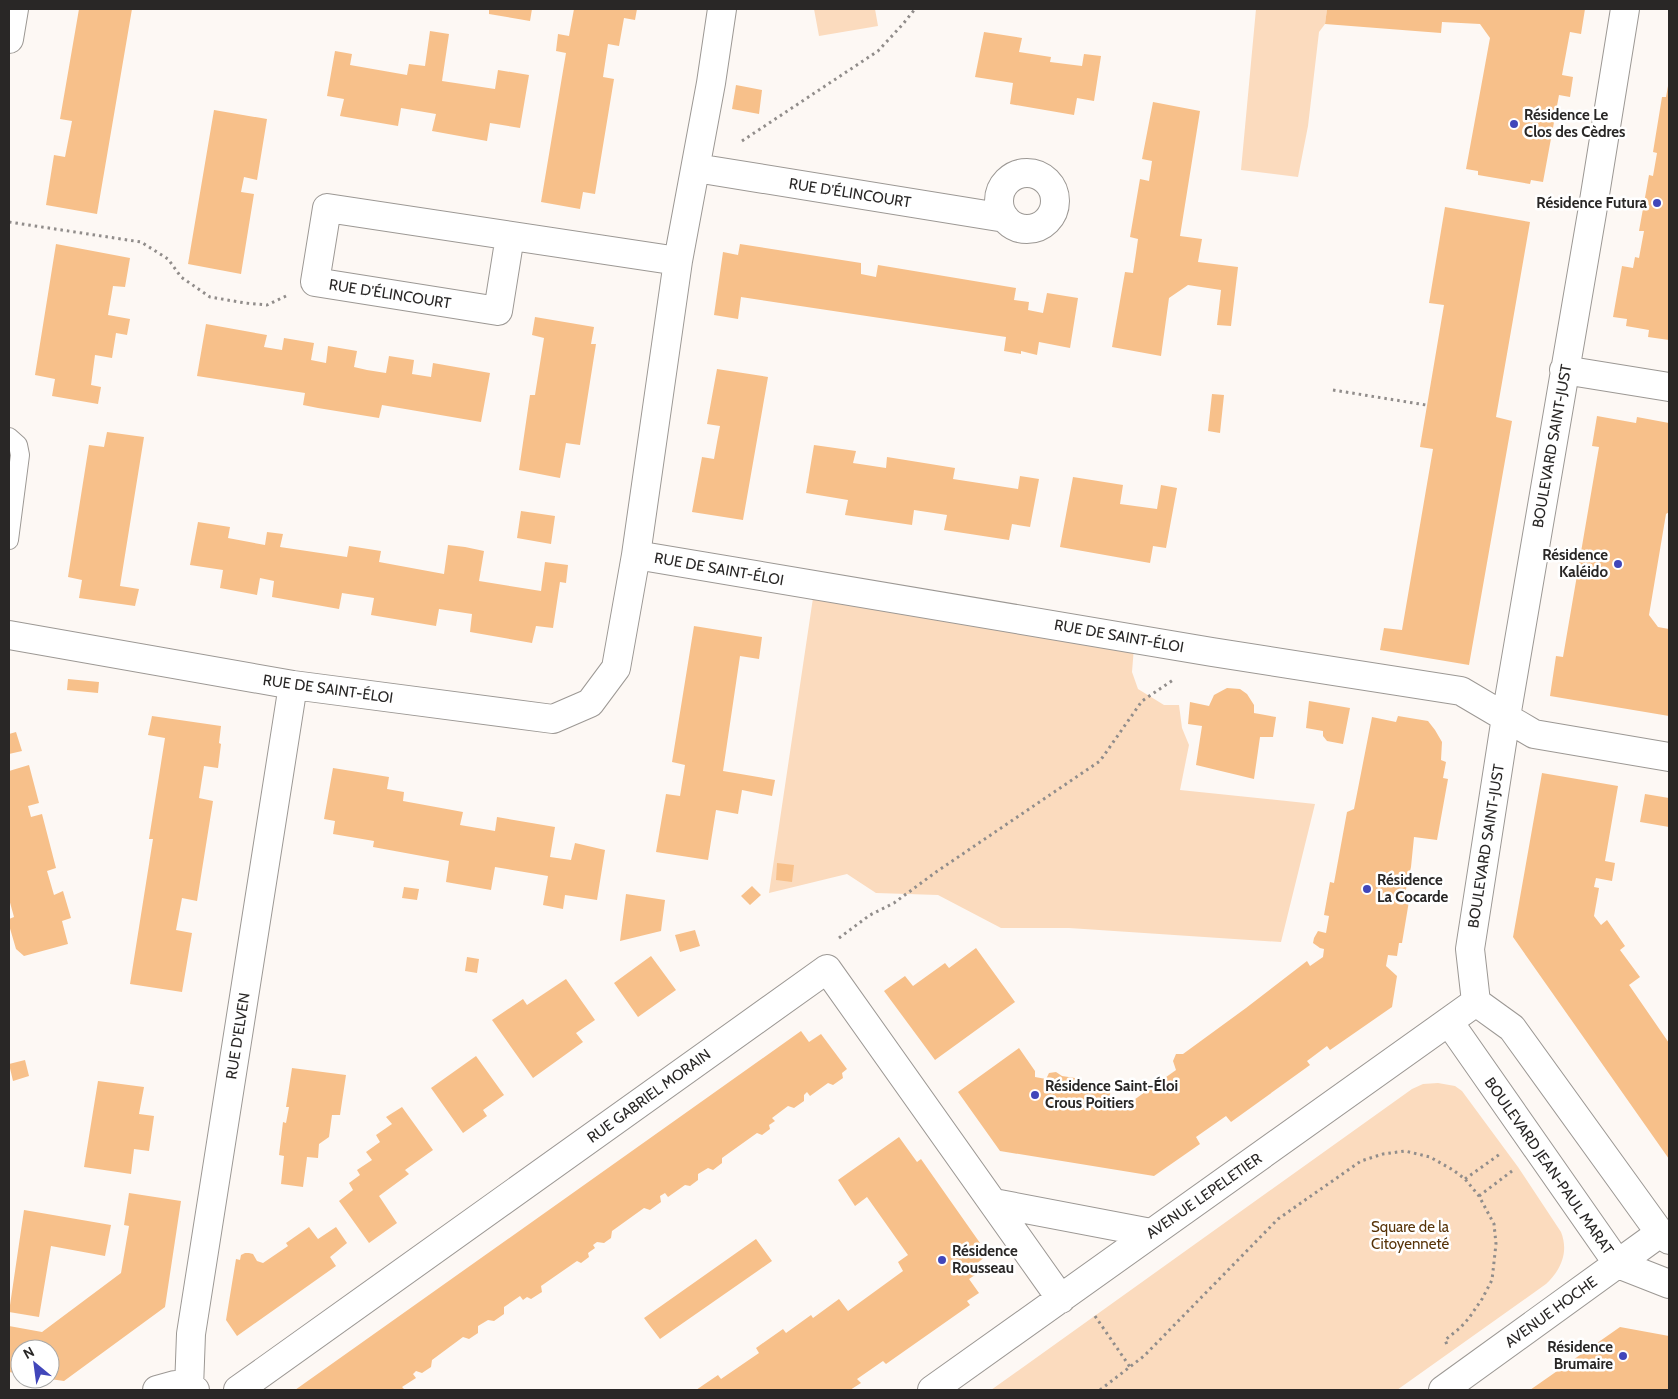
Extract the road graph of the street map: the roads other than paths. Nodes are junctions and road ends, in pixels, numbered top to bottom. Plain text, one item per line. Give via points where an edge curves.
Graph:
1 (14, 9) edge
2 (722, 9) edge
3 (1625, 9) edge
4 (9, 38) edge
5 (708, 170) junction
6 (1005, 218) dead end
7 (510, 236) junction
8 (678, 261) junction
9 (1564, 370) junction
10 (1669, 388) edge
11 (9, 437) edge
12 (9, 540) edge
13 (636, 555) junction
14 (9, 635) edge
15 (293, 686) junction
16 (1506, 716) junction
17 (1669, 757) edge
18 (1476, 1002) junction
19 (1448, 1022) junction
20 (994, 1203) junction
21 (1151, 1234) junction
22 (1664, 1237) edge
23 (1618, 1264) junction
24 (1669, 1284) edge
25 (1061, 1299) junction
26 (192, 1389) edge
27 (156, 1390) edge
28 (238, 1390) edge
29 (932, 1390) edge
30 (1443, 1390) edge

1 - 4 street
2 - 5 street via 711,82
3 - 9 street, BOULEVARD SAINT-JUST
5 - 6 street, RUE D'ÉLINCOURT
5 - 8 street
7 - 7 street, RUE D'ÉLINCOURT via 498,311 315,282 327,208
7 - 8 street, RUE D'ÉLINCOURT
8 - 13 street
9 - 10 street
9 - 16 street, BOULEVARD SAINT-JUST
11 - 12 lane via 18,445 20,455
13 - 15 street, RUE DE SAINT-ÉLOI via 616,668 590,703 553,719
13 - 16 street, RUE DE SAINT-ÉLOI via 1461,691
14 - 15 street, RUE DE SAINT-ÉLOI
15 - 26 street, RUE D'ELVEN via 191,1334
16 - 17 street, RUE DE SAINT-ÉLOI via 1534,734
16 - 18 street, BOULEVARD SAINT-JUST via 1470,949
18 - 19 street, AVENUE LEPELETIER
18 - 22 street via 1512,1028
19 - 21 street, AVENUE LEPELETIER
19 - 23 street, BOULEVARD JEAN-PAUL MARAT
20 - 21 street
20 - 25 street
20 - 28 street, RUE GABRIEL MORAIN via 827,969
21 - 25 street, AVENUE LEPELETIER
22 - 23 street, AVENUE HOCHE
23 - 24 street, BOULEVARD JEAN-PAUL MARAT
23 - 30 street, AVENUE HOCHE
25 - 29 street, AVENUE LEPELETIER
26 - 27 street via 175,1385

